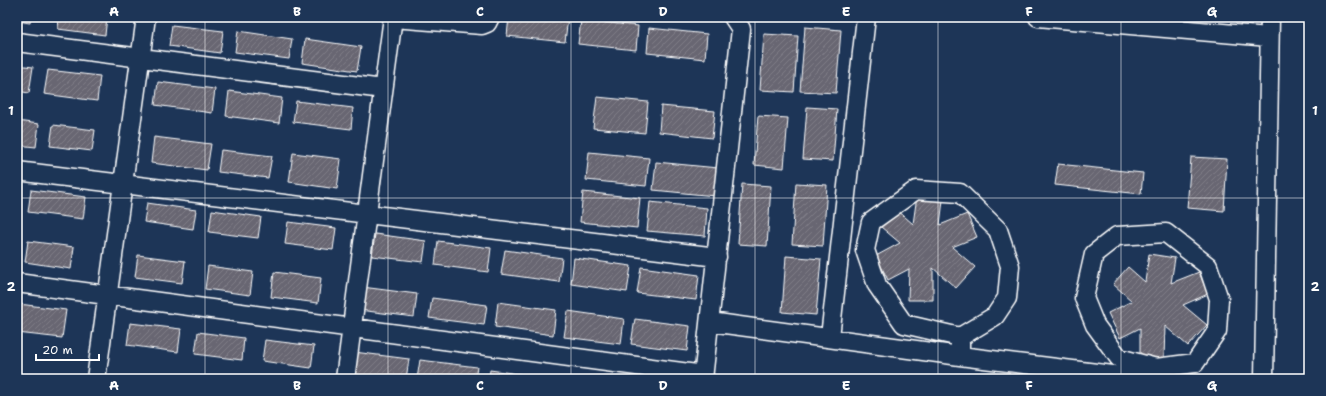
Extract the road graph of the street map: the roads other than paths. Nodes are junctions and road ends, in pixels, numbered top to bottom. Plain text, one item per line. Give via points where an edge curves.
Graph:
1 (146, 17) edge
2 (393, 17) edge
3 (490, 17) edge
4 (733, 17) edge
5 (866, 17) edge
6 (1038, 17) edge
7 (1270, 17) edge
8 (1269, 37) junction
9 (17, 42) edge
10 (140, 58) junction
11 (383, 89) junction
12 (17, 171) edge
13 (123, 184) junction
14 (366, 214) junction
15 (717, 257) junction
16 (17, 283) edge
17 (107, 295) junction
18 (710, 322) junction
19 (351, 328) junction
20 (830, 337) junction
21 (960, 337) junction
22 (960, 356) junction
23 (1152, 375) edge
24 (704, 377) edge
25 (96, 379) edge
26 (345, 379) edge
27 (1264, 379) edge

1 - 10 street
2 - 3 street via 482,25 487,24
2 - 11 street
4 - 15 street via 741,29
5 - 20 street
6 - 8 street
7 - 8 street
8 - 27 street
9 - 10 street
10 - 11 street
10 - 13 street
11 - 14 street
12 - 13 street
13 - 14 street
13 - 17 street
14 - 15 street
14 - 19 street
15 - 18 street
16 - 17 street
17 - 19 street
17 - 25 street
18 - 20 street
18 - 24 street
19 - 24 street
19 - 26 street
20 - 22 street
21 - 21 street via 904,324 877,285 865,250 871,222 916,190 960,192 998,230 1010,266 1007,298 995,316
21 - 22 street
22 - 23 street
23 - 23 street via 1119,358 1095,325 1084,298 1094,254 1116,236 1166,232 1208,266 1219,299 1217,331 1195,363

